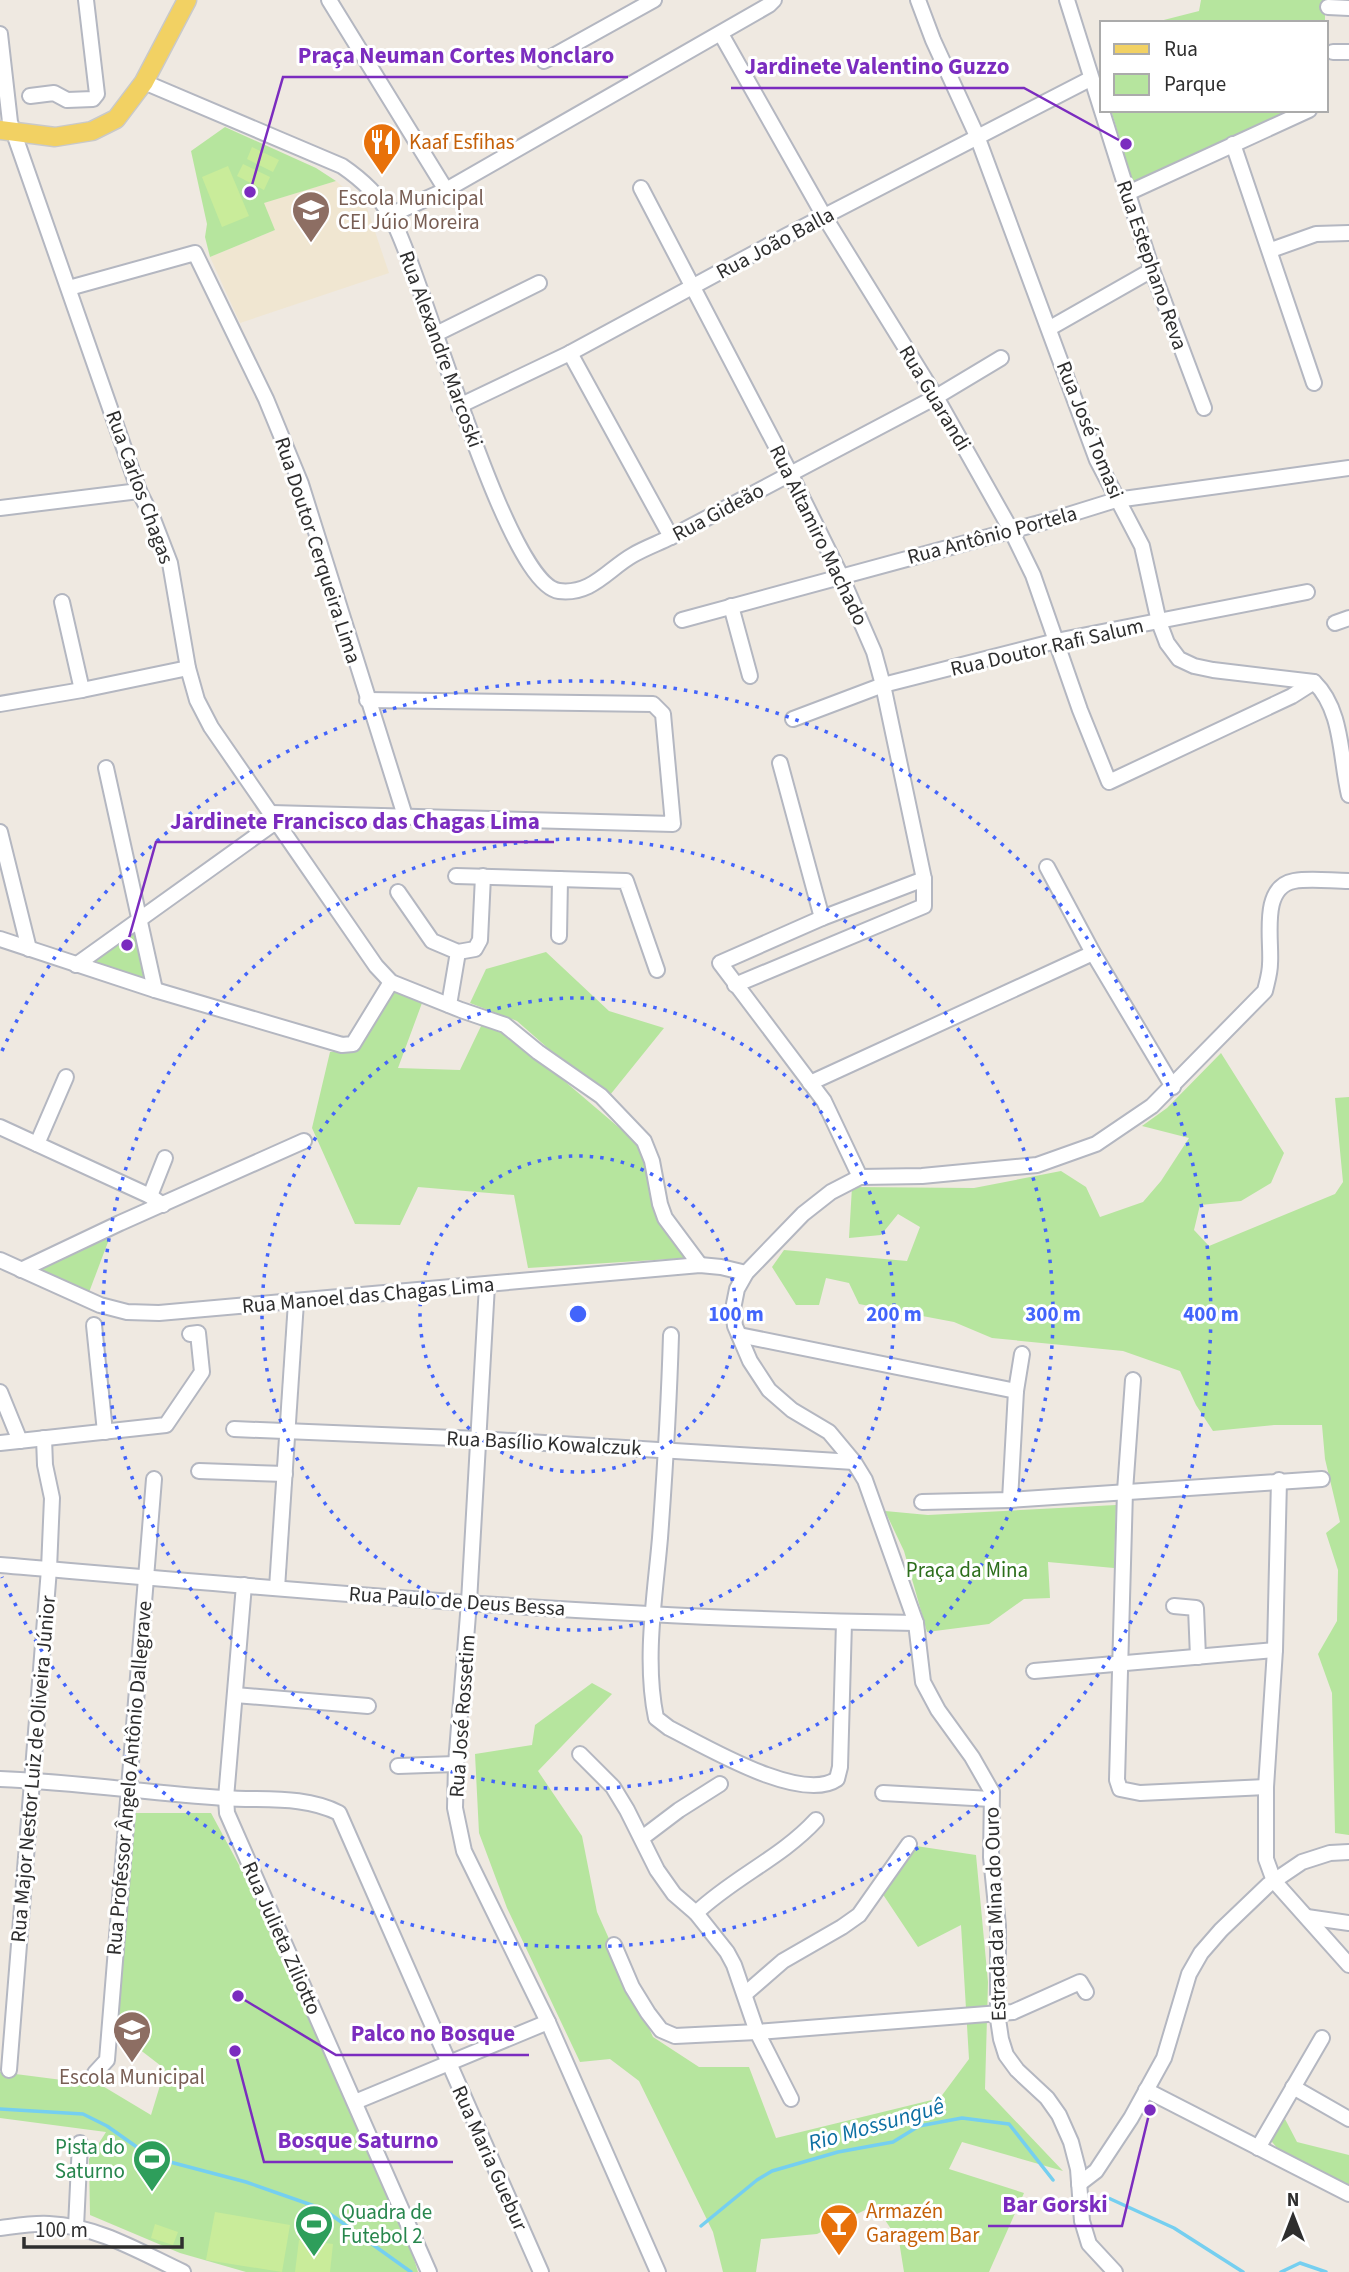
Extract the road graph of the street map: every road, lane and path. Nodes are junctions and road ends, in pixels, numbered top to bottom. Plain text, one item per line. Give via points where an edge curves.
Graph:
1 (86, 0) edge
2 (187, 0) edge
3 (328, 0) edge
4 (654, 0) edge
5 (774, 0) edge
6 (918, 0) edge
7 (1067, 0) edge
8 (1328, 7) dead end
9 (1349, 8) edge
10 (0, 34) edge
11 (721, 34) junction
12 (1333, 52) dead end
13 (1349, 52) edge
14 (544, 61) dead end
15 (1090, 79) junction
16 (144, 82) junction
17 (30, 96) dead end
18 (1100, 109) edge
19 (1101, 112) edge
20 (1305, 112) edge
21 (7, 131) edge
22 (977, 136) junction
23 (1233, 144) junction
24 (642, 188) dead end
25 (446, 190) junction
26 (1128, 193) junction
27 (390, 215) junction
28 (824, 216) junction
29 (1349, 233) edge
30 (1271, 250) junction
31 (1152, 270) junction
32 (540, 283) dead end
33 (69, 288) junction
34 (692, 288) junction
35 (1050, 328) junction
36 (436, 334) junction
37 (570, 353) junction
38 (1001, 358) dead end
39 (1314, 383) dead end
40 (936, 397) junction
41 (459, 406) junction
42 (1204, 408) dead end
43 (1349, 468) edge
44 (790, 473) junction
45 (139, 491) junction
46 (1116, 500) junction
47 (0, 508) edge
48 (1011, 530) junction
49 (671, 537) junction
50 (841, 576) junction
51 (586, 589) joint
52 (1307, 592) dead end
53 (62, 602) dead end
54 (731, 606) junction
55 (682, 620) dead end
56 (1159, 622) junction
57 (1056, 641) junction
58 (188, 668) junction
59 (750, 676) dead end
60 (1314, 682) junction
61 (883, 685) junction
62 (82, 690) junction
63 (367, 700) junction
64 (0, 704) edge
65 (793, 719) dead end
66 (780, 763) dead end
67 (106, 768) dead end
68 (1349, 795) edge
69 (405, 816) junction
70 (274, 817) junction
71 (0, 832) edge
72 (1047, 867) dead end
73 (456, 876) dead end
74 (483, 876) junction
75 (560, 879) junction
76 (924, 879) junction
77 (1349, 881) edge
78 (398, 892) dead end
79 (141, 917) junction
80 (822, 918) junction
81 (559, 936) dead end
82 (0, 939) edge
83 (29, 949) junction
84 (458, 952) junction
85 (1093, 953) junction
86 (76, 964) junction
87 (657, 971) dead end
88 (391, 982) junction
89 (735, 985) junction
90 (155, 990) junction
91 (449, 1005) junction
92 (66, 1077) dead end
93 (810, 1083) junction
94 (1173, 1087) junction
95 (0, 1127) edge
96 (304, 1141) dead end
97 (37, 1144) junction
98 (165, 1158) dead end
99 (860, 1177) junction
100 (150, 1196) junction
101 (163, 1205) junction
102 (0, 1260) edge
103 (700, 1265) junction
104 (21, 1270) junction
105 (746, 1273) junction
106 (487, 1284) junction
107 (296, 1302) junction
108 (94, 1325) dead end
109 (190, 1334) dead end
110 (671, 1335) dead end
111 (739, 1335) junction
112 (1023, 1354) dead end
113 (1133, 1380) dead end
114 (1016, 1391) junction
115 (0, 1392) edge
116 (234, 1429) dead end
117 (288, 1430) junction
118 (105, 1432) junction
119 (44, 1438) junction
120 (479, 1438) junction
121 (20, 1440) junction
122 (0, 1443) edge
123 (667, 1451) junction
124 (854, 1462) junction
125 (199, 1471) dead end
126 (285, 1474) junction
127 (154, 1479) dead end
128 (1322, 1479) dead end
129 (1279, 1480) junction
130 (1125, 1491) junction
131 (1010, 1500) junction
132 (922, 1502) dead end
133 (0, 1565) edge
134 (49, 1569) junction
135 (145, 1577) junction
136 (244, 1585) junction
137 (277, 1588) junction
138 (469, 1602) junction
139 (1174, 1606) dead end
140 (653, 1615) junction
141 (844, 1622) junction
142 (916, 1623) junction
143 (1275, 1650) junction
144 (1198, 1657) junction
145 (1120, 1665) junction
146 (1034, 1671) dead end
147 (235, 1695) junction
148 (368, 1706) dead end
149 (580, 1754) dead end
150 (456, 1764) junction
151 (398, 1766) dead end
152 (0, 1779) edge
153 (33, 1780) junction
154 (720, 1784) dead end
155 (1266, 1787) junction
156 (128, 1789) junction
157 (883, 1793) dead end
158 (226, 1798) junction
159 (991, 1799) junction
160 (816, 1820) dead end
161 (642, 1838) junction
162 (909, 1844) dead end
163 (1349, 1852) edge
164 (1274, 1881) junction
165 (696, 1913) junction
166 (1307, 1917) junction
167 (1349, 1923) edge
168 (614, 1945) dead end
169 (1349, 1965) edge
170 (1086, 1992) dead end
171 (745, 1994) junction
172 (998, 2013) junction
173 (548, 2022) junction
174 (758, 2032) junction
175 (1322, 2038) dead end
176 (449, 2063) junction
177 (9, 2070) dead end
178 (95, 2073) dead end
179 (1293, 2087) junction
180 (1146, 2090) junction
181 (791, 2099) dead end
182 (355, 2102) junction
183 (1349, 2119) edge
184 (80, 2143) dead end
185 (1258, 2148) junction
186 (1079, 2185) junction
187 (1349, 2194) edge
188 (76, 2227) junction
189 (0, 2228) edge
190 (183, 2272) edge
191 (429, 2272) edge
192 (541, 2272) edge
193 (658, 2272) edge
194 (1115, 2272) edge

1 - 17 street via 97,94 93,99 67,100 54,93
2 - 16 main road
3 - 25 street
4 - 14 street
5 - 11 street
6 - 22 street, Rua José Tomasi
7 - 15 street, Rua Estephano Reva
8 - 9 street
10 - 21 street, Rua Carlos Chagas via 10,122
11 - 25 street
11 - 28 street, Rua Guarandi
12 - 13 street
15 - 18 street, Rua Estephano Reva
15 - 22 street, Rua João Balla
16 - 21 main road via 116,119 92,131 55,137
16 - 27 street, Rua Alexandre Marcoski via 342,166 367,184
19 - 26 street, Rua Estephano Reva
20 - 23 street
21 - 33 street, Rua Carlos Chagas
22 - 28 street, Rua João Balla
22 - 35 street, Rua José Tomasi
23 - 26 street
23 - 30 street
24 - 34 street, Rua Altamiro Machado
25 - 27 street
26 - 31 street, Rua Estephano Reva
27 - 36 street, Rua Alexandre Marcoski
28 - 34 street, Rua João Balla
28 - 40 street, Rua Guarandi
29 - 30 street via 1317,234
30 - 39 street
31 - 35 street
31 - 42 street, Rua Estephano Reva
32 - 36 street
33 - 45 street, Rua Carlos Chagas
33 - 63 street, Rua Doutor Cerqueira Lima via 195,253 266,399 301,484
34 - 37 street, Rua João Balla
34 - 44 street, Rua Altamiro Machado
35 - 46 street, Rua José Tomasi
36 - 41 street, Rua Alexandre Marcoski
37 - 41 street, Rua João Balla
37 - 49 street
38 - 40 street, Rua Gideão
40 - 44 street, Rua Gideão
40 - 48 street, Rua Guarandi
41 - 51 street, Rua Alexandre Marcoski via 507,522 542,583 558,591
43 - 46 street, Rua Antônio Portela
44 - 49 street, Rua Gideão
44 - 50 street, Rua Altamiro Machado
45 - 47 street
45 - 58 street, Rua Carlos Chagas via 170,563
46 - 48 street, Rua Antônio Portela
46 - 56 street, Rua José Tomasi via 1142,546
48 - 50 street, Rua Antônio Portela
48 - 57 street, Rua Guarandi
49 - 51 street, Rua Gideão via 631,556
50 - 54 street, Rua Antônio Portela
50 - 61 street, Rua Altamiro Machado
52 - 56 street, Rua Doutor Rafi Salum
53 - 62 street
54 - 55 street, Rua Antônio Portela
54 - 59 street
56 - 57 street, Rua Doutor Rafi Salum
56 - 60 street, Rua José Tomasi via 1167,643 1180,659 1194,666
57 - 60 street, Rua Guarandi via 1109,782
57 - 61 street, Rua Doutor Rafi Salum
58 - 62 street
58 - 70 street, Rua Carlos Chagas via 211,727
60 - 68 street via 1333,711
61 - 65 street, Rua Doutor Rafi Salum
61 - 76 street, Rua Altamiro Machado
62 - 64 street
63 - 69 street, Rua Doutor Cerqueira Lima
63 - 69 street via 653,704 663,713 673,824
66 - 80 street
67 - 79 street
69 - 70 street
70 - 79 street
70 - 88 street, Rua Carlos Chagas
71 - 83 street
72 - 85 street
73 - 74 street
74 - 75 street
74 - 84 street via 480,940 475,949
75 - 81 street
75 - 87 street via 626,881
76 - 80 street
76 - 89 street, Rua Altamiro Machado via 924,906
77 - 94 street, Estrada da Mina do Ouro via 1293,881 1276,892 1265,991
78 - 84 street via 432,941
79 - 86 street
79 - 90 street
80 - 89 street via 720,963
82 - 83 street
83 - 86 street
84 - 91 street
85 - 93 street
85 - 94 street
86 - 90 street
88 - 90 street via 353,1044 342,1045
88 - 91 street, Rua Carlos Chagas
89 - 93 street
91 - 103 street, Rua Carlos Chagas via 505,1025 601,1097 645,1141 665,1219
92 - 97 street
93 - 99 street via 824,1101
94 - 99 street, Estrada da Mina do Ouro via 1096,1144 1037,1165
95 - 97 street
96 - 101 street
97 - 100 street
98 - 100 street
99 - 105 street, Estrada da Mina do Ouro via 803,1214
100 - 101 street
101 - 104 street
102 - 104 street, Rua Manoel das Chagas Lima
103 - 105 street, Rua Manoel das Chagas Lima
103 - 106 street, Rua Manoel das Chagas Lima
104 - 107 street, Rua Manoel das Chagas Lima via 100,1305 127,1311 159,1313
105 - 111 street, Estrada da Mina do Ouro via 733,1309
106 - 107 street, Rua Manoel das Chagas Lima
106 - 120 street, Rua José Rossetim
107 - 117 street
108 - 118 street
109 - 118 street via 198,1333 202,1372 166,1425
110 - 123 street
111 - 114 street
111 - 124 street, Estrada da Mina do Ouro via 769,1390 829,1432
112 - 114 street
113 - 130 street
114 - 131 street
115 - 121 street
116 - 117 street, Rua Basílio Kowalczuk
117 - 120 street, Rua Basílio Kowalczuk
117 - 126 street
118 - 119 street
119 - 121 street
119 - 134 street, Rua Major Nestor Luiz de Oliveira Júnior via 52,1498
120 - 123 street, Rua Basílio Kowalczuk
120 - 138 street, Rua José Rossetim
121 - 122 street
123 - 124 street, Rua Basílio Kowalczuk
123 - 140 street
124 - 142 street, Estrada da Mina do Ouro via 865,1480
125 - 126 street
126 - 137 street
127 - 135 street, Rua Professor Ângelo Antônio Dallegrave
128 - 129 street
129 - 130 street
129 - 143 street
130 - 131 street
130 - 145 street
131 - 132 street
133 - 134 street, Rua Paulo de Deus Bessa
134 - 135 street, Rua Paulo de Deus Bessa
134 - 153 street, Rua Major Nestor Luiz de Oliveira Júnior
135 - 136 street, Rua Paulo de Deus Bessa
135 - 156 street, Rua Professor Ângelo Antônio Dallegrave
136 - 137 street, Rua Paulo de Deus Bessa
136 - 147 street, Rua Julieta Ziliotto
137 - 138 street, Rua Paulo de Deus Bessa
138 - 140 street, Rua Paulo de Deus Bessa
138 - 150 street, Rua José Rossetim
139 - 144 street via 1196,1608
140 - 141 street, Rua Paulo de Deus Bessa
140 - 141 street via 656,1718 775,1780 800,1784 831,1784 837,1779
141 - 142 street, Rua Paulo de Deus Bessa
142 - 159 street, Estrada da Mina do Ouro via 923,1682 972,1756 992,1792
143 - 144 street
143 - 155 street
144 - 145 street
145 - 146 street
145 - 155 street via 1120,1789 1140,1793
147 - 148 street
147 - 158 street, Rua Julieta Ziliotto
149 - 161 street via 613,1787
150 - 151 street
150 - 173 street, Rua José Rossetim via 455,1808 464,1851
152 - 153 street
153 - 156 street
153 - 177 street, Rua Major Nestor Luiz de Oliveira Júnior
154 - 161 street
155 - 164 street via 1266,1858
156 - 158 street
156 - 178 street, Rua Professor Ângelo Antônio Dallegrave via 107,2060
157 - 159 street
158 - 176 street, Rua Maria Guebur via 294,1801 323,1805 339,1813
158 - 182 street, Rua Julieta Ziliotto via 227,1813 253,1875
159 - 172 street, Estrada da Mina do Ouro
160 - 165 street via 799,1839 719,1892
161 - 165 street via 674,1894
162 - 171 street via 859,1915 783,1961
163 - 164 street via 1302,1862
164 - 166 street
164 - 180 street via 1201,1953 1189,1974 1164,2058
165 - 171 street via 727,1952
166 - 167 street
166 - 169 street
168 - 174 street via 632,1987 661,2029 675,2036
170 - 172 street via 1080,1982 1013,2012
171 - 174 street
172 - 174 street
172 - 186 street, Estrada da Mina do Ouro via 1006,2055 1059,2115
173 - 176 street
173 - 193 street, Rua José Rossetim
174 - 181 street
175 - 179 street
176 - 182 street
176 - 192 street, Rua Maria Guebur
179 - 183 street
179 - 185 street
180 - 185 street
180 - 186 street via 1096,2171
182 - 191 street, Rua Julieta Ziliotto
184 - 188 street
185 - 187 street
186 - 194 street, Estrada da Mina do Ouro via 1089,2244
188 - 189 street
188 - 190 street via 97,2232

